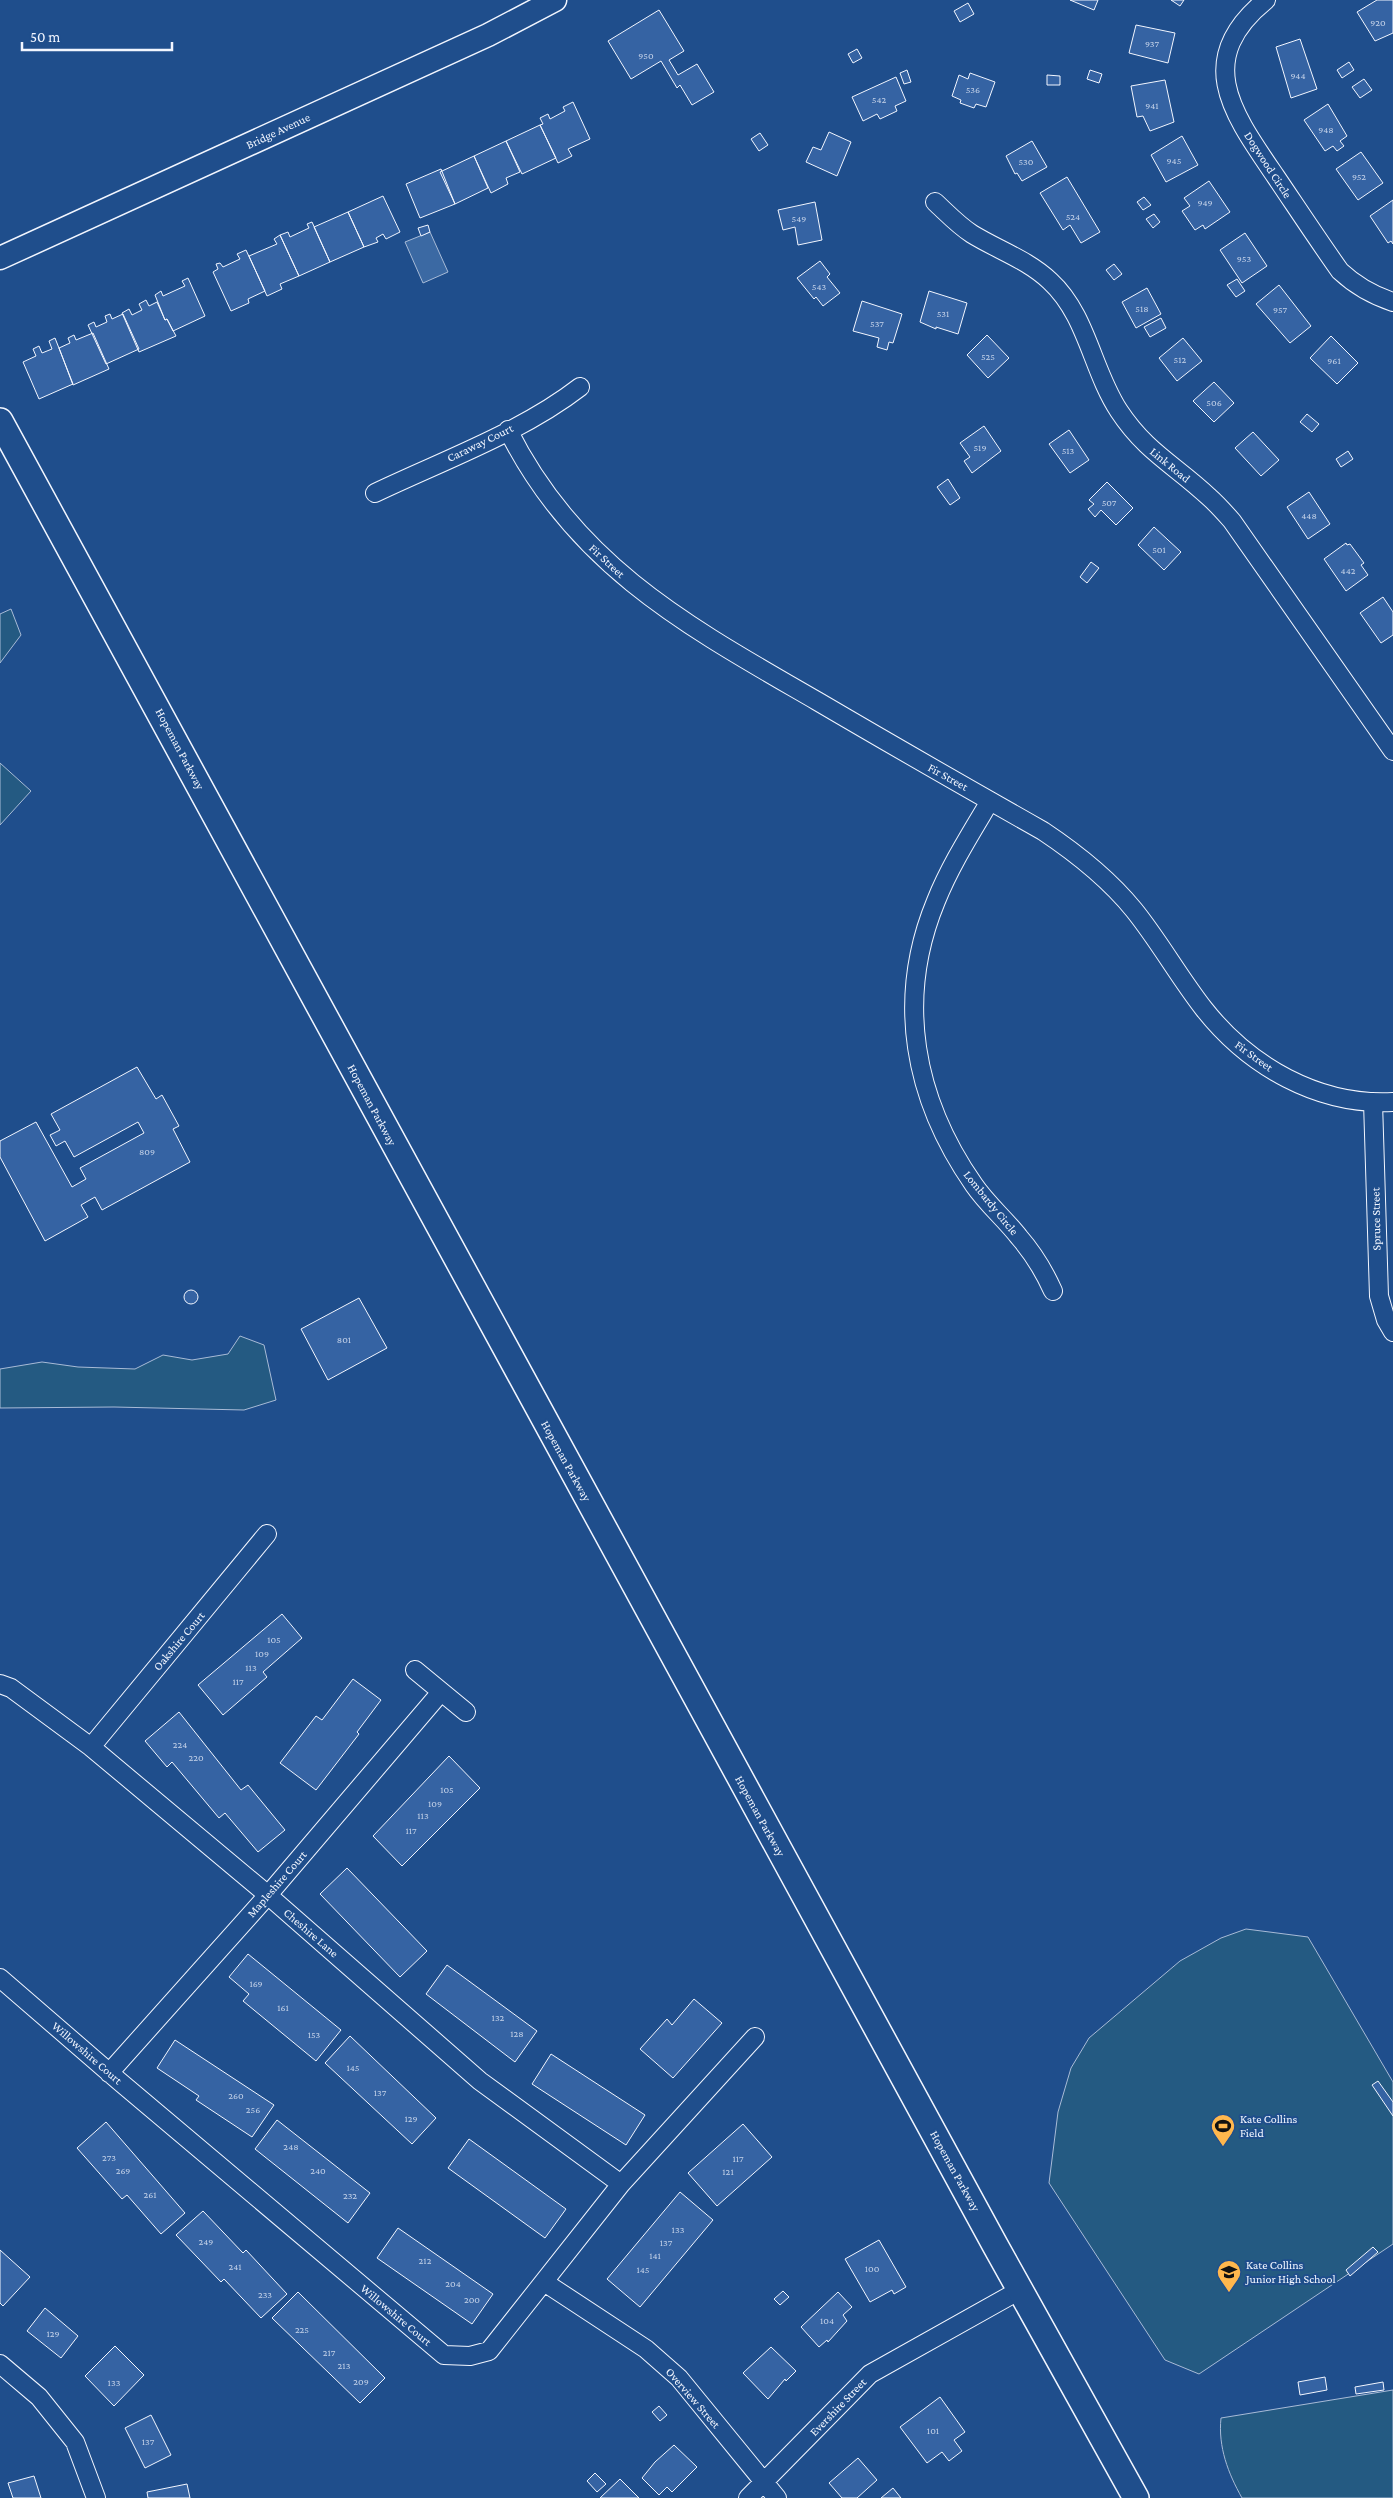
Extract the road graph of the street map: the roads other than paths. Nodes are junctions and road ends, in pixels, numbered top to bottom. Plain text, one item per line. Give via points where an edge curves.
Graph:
1 (555, 0) edge
2 (1266, 0) edge
3 (935, 202) dead end
4 (0, 258) edge
5 (1393, 302) edge
6 (580, 387) dead end
7 (0, 421) edge
8 (508, 430) junction
9 (376, 493) dead end
10 (1393, 751) edge
11 (990, 801) junction
12 (1373, 1102) junction
13 (1393, 1102) edge
14 (1053, 1291) dead end
15 (1393, 1332) edge
16 (267, 1534) dead end
17 (415, 1670) dead end
18 (0, 1684) edge
19 (441, 1692) junction
20 (466, 1712) dead end
21 (91, 1747) junction
22 (268, 1896) junction
23 (0, 1978) edge
24 (754, 2037) dead end
25 (110, 2073) junction
26 (621, 2184) junction
27 (544, 2282) junction
28 (1020, 2290) junction
29 (0, 2364) edge
30 (765, 2483) junction
31 (96, 2498) edge
32 (748, 2498) edge
33 (777, 2498) edge
34 (1136, 2498) edge

1 - 4 street, Bridge Avenue via 488,35
2 - 5 street, Dogwood Circle via 1235,32 1229,48 1226,82 1232,108 1340,271 1352,283
3 - 10 street, Link Road via 971,234 1033,267 1068,301 1102,379 1136,436 1209,496 1232,522
6 - 8 street, Caraway Court via 562,401
7 - 28 main road, Hopeman Parkway
8 - 9 street, Caraway Court
8 - 11 street, Fir Street via 540,485 567,521 597,554 635,587 682,621 765,672
11 - 12 street, Fir Street via 1043,831 1100,875 1142,921 1203,1008 1249,1055 1280,1075 1314,1090
11 - 14 street, Lombardy Circle via 936,900 924,934 917,968 916,1046 924,1087 955,1157 975,1187 1036,1259
12 - 13 street, Fir Street
12 - 15 street, Spruce Street via 1379,1296
16 - 21 street, Oakshire Court
17 - 19 street
18 - 21 street, Cheshire Lane via 11,1688
19 - 20 street
19 - 22 street, Mapleshire Court
21 - 22 street, Cheshire Lane
22 - 25 street, Mapleshire Court
22 - 26 street, Cheshire Lane via 480,2081
23 - 25 street, Willowshire Court
24 - 26 street, Willowshire Court
25 - 27 street, Willowshire Court via 444,2355 470,2356 489,2351
26 - 27 street, Willowshire Court
27 - 30 street, Overview Street via 646,2349 679,2378
28 - 30 street, Evershire Street via 870,2374
28 - 34 main road, Hopeman Parkway
29 - 31 street via 39,2397 75,2442
30 - 32 street, Evershire Street
30 - 33 street, Overview Street

